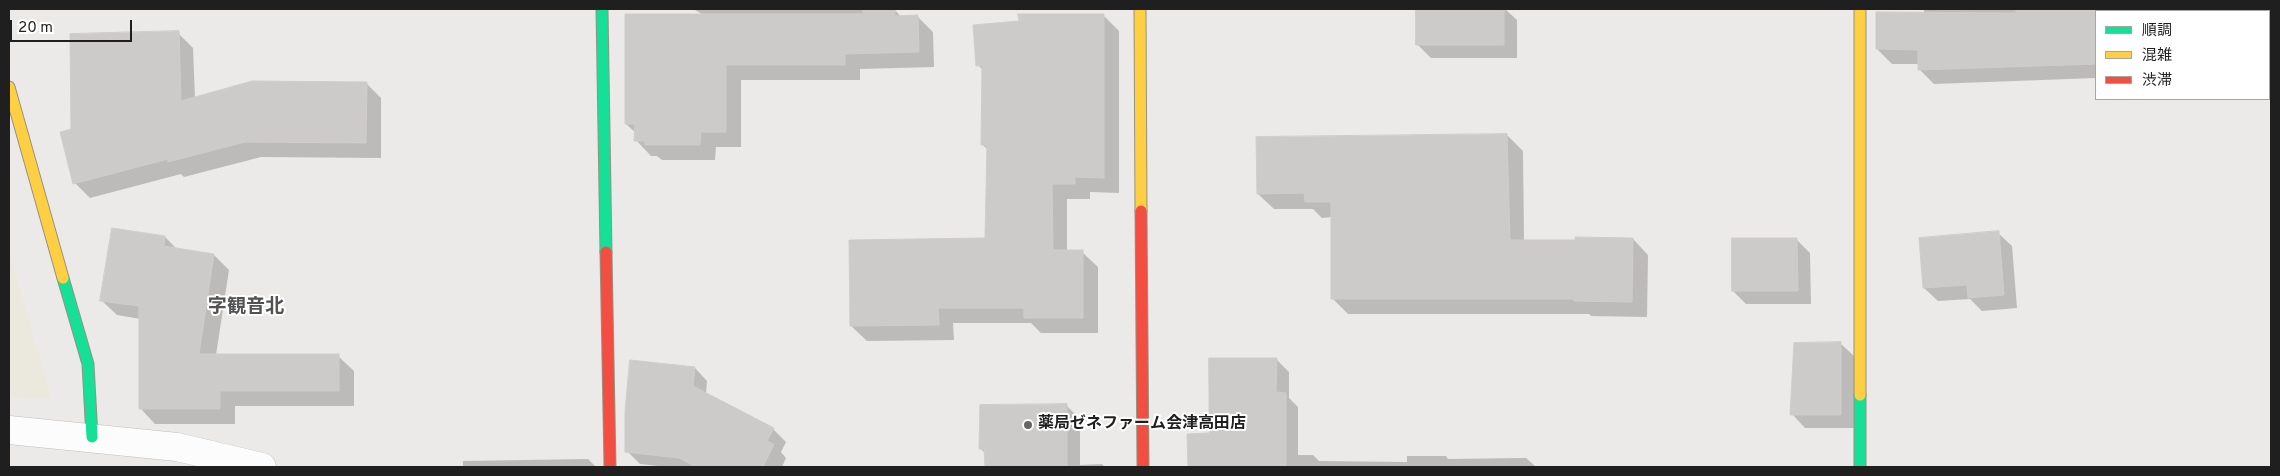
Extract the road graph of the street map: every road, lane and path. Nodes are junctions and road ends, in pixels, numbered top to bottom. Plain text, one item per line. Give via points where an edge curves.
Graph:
1 (602, 9) edge
2 (1140, 9) edge
3 (1860, 9) edge
4 (9, 87) edge
5 (9, 430) edge
6 (92, 437) junction
7 (262, 467) edge
8 (610, 467) edge
9 (1144, 467) edge
10 (1860, 467) edge

1 - 8 street
2 - 9 street
3 - 10 street
4 - 6 street via 88,364
5 - 6 street
6 - 7 street via 177,447

